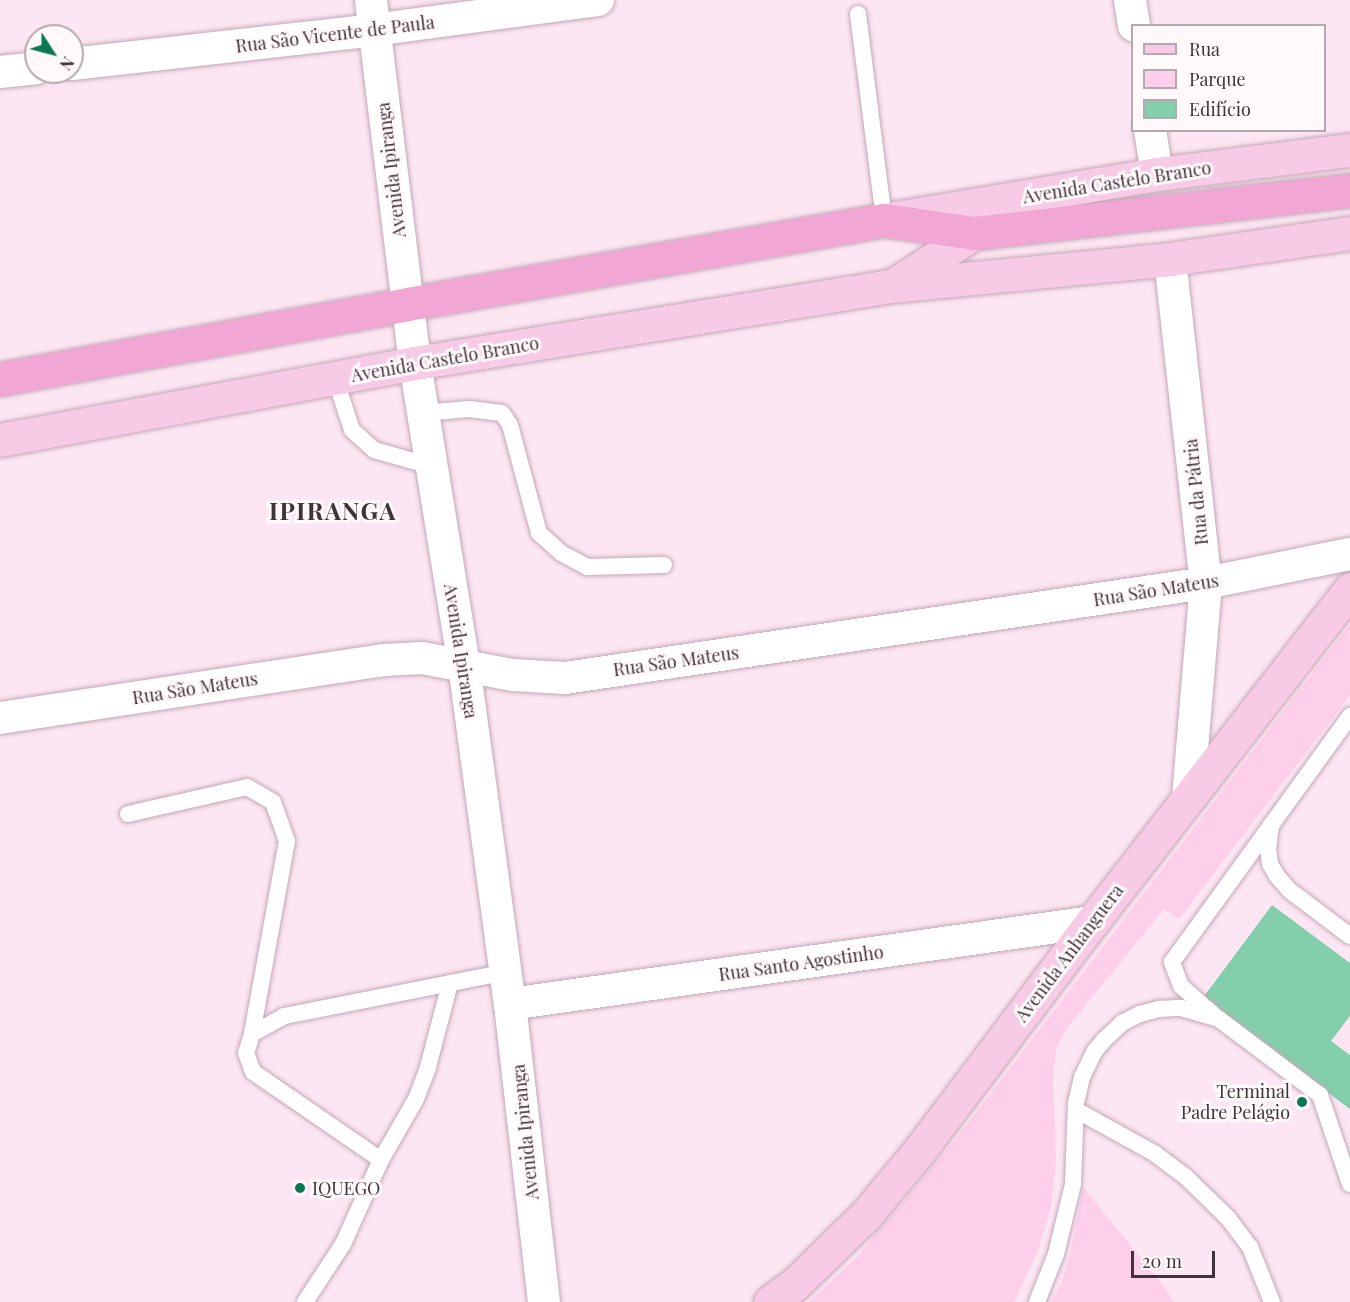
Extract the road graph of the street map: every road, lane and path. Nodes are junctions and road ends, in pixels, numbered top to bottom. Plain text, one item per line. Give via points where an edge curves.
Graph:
1 (598, 0) edge
2 (1130, 0) edge
3 (858, 14) dead end
4 (372, 15) edge
5 (1134, 24) edge
6 (84, 62) edge
7 (24, 69) edge
8 (0, 72) edge
9 (1150, 132) edge
10 (1350, 150) edge
11 (1157, 174) junction
12 (1350, 190) edge
13 (884, 220) junction
14 (974, 233) junction
15 (1350, 233) edge
16 (1170, 259) junction
17 (891, 286) junction
18 (407, 304) junction
19 (414, 363) junction
20 (335, 378) junction
21 (0, 379) edge
22 (423, 414) junction
23 (0, 440) edge
24 (431, 466) junction
25 (1350, 554) edge
26 (664, 565) dead end
27 (1206, 583) junction
28 (1350, 589) edge
29 (464, 665) junction
30 (0, 714) edge
31 (1350, 716) edge
32 (1188, 796) junction
33 (128, 814) dead end
34 (1272, 822) junction
35 (1092, 922) junction
36 (1350, 936) edge
37 (506, 972) junction
38 (450, 983) junction
39 (510, 1004) junction
40 (1219, 1019) junction
41 (252, 1034) junction
42 (1076, 1110) junction
43 (381, 1160) junction
44 (1350, 1184) edge
45 (305, 1302) edge
46 (544, 1302) edge
47 (770, 1302) edge
48 (1036, 1302) edge
49 (1272, 1302) edge

1 - 4 street, Rua São Vicente de Paula
2 - 5 street
3 - 13 lane
4 - 6 street, Rua São Vicente de Paula
4 - 18 street, Avenida Ipiranga
7 - 8 street
9 - 11 street
10 - 11 main road, Avenida Castelo Branco
11 - 13 main road, Avenida Castelo Branco
12 - 14 highway, Avenida Castelo Branco
13 - 14 highway, Avenida Castelo Branco
13 - 18 highway, Avenida Castelo Branco
14 - 17 main road, Avenida Castelo Branco
15 - 16 main road, Avenida Castelo Branco
16 - 17 main road, Avenida Castelo Branco
16 - 27 street, Rua da Pátria
17 - 19 main road, Avenida Castelo Branco
18 - 19 street, Avenida Ipiranga
18 - 21 highway, Avenida Castelo Branco
19 - 20 main road, Avenida Castelo Branco
19 - 22 street, Avenida Ipiranga
20 - 23 main road, Avenida Castelo Branco
20 - 24 lane via 352,430 374,450
22 - 24 street, Avenida Ipiranga
22 - 26 lane via 469,409 502,413 510,425 539,533 561,553 587,567
24 - 29 street, Avenida Ipiranga
25 - 27 street, Rua São Mateus
27 - 29 street, Rua São Mateus via 565,678 513,675
27 - 32 street, Rua da Pátria
28 - 32 main road, Avenida Anhanguera
29 - 30 street, Rua São Mateus via 422,658 385,660
29 - 37 street, Avenida Ipiranga
31 - 34 lane
32 - 35 main road, Avenida Anhanguera
33 - 41 lane via 248,787 273,802 287,841
34 - 36 lane via 1268,848 1277,876 1289,890
34 - 40 lane via 1172,962 1181,986
35 - 39 street, Rua Santo Agostinho
35 - 47 main road, Avenida Anhanguera via 866,1215 796,1283
37 - 38 lane
37 - 39 street, Avenida Ipiranga
38 - 41 lane via 284,1016
38 - 43 lane via 416,1099
39 - 46 street, Avenida Ipiranga
40 - 42 lane via 1181,1008 1159,1009 1122,1023 1094,1052 1082,1077
40 - 44 lane via 1320,1095
41 - 43 lane via 246,1053 253,1072
42 - 48 lane via 1073,1184 1056,1254
42 - 49 lane via 1154,1153 1186,1177 1228,1218 1250,1247
43 - 45 lane via 343,1244

